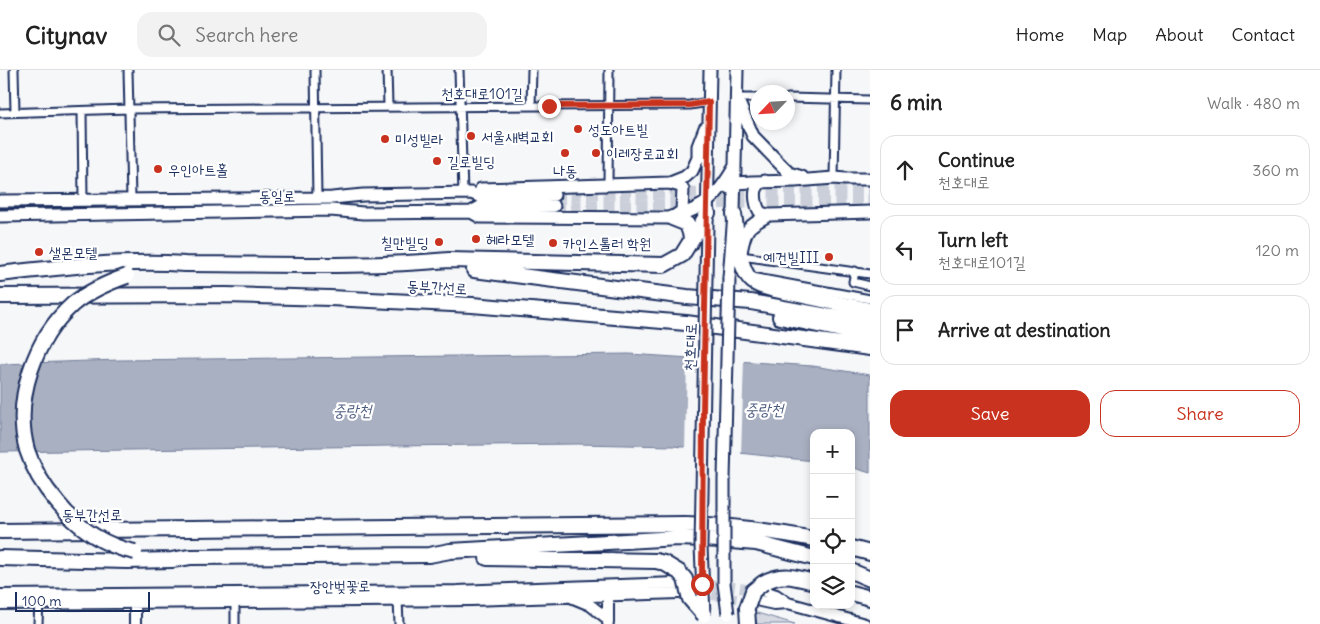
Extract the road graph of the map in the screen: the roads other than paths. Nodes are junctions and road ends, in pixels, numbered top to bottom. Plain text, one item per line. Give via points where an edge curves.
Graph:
1 (14, 70) edge
2 (128, 70) edge
3 (315, 70) edge
4 (387, 70) edge
5 (459, 70) edge
6 (532, 70) edge
7 (609, 70) edge
8 (710, 70) edge
9 (737, 70) edge
10 (836, 70) edge
11 (737, 98) junction
12 (750, 98) edge
13 (795, 98) edge
14 (835, 100) junction
15 (870, 100) edge
16 (709, 102) junction
17 (388, 106) junction
18 (531, 106) junction
19 (608, 106) junction
20 (315, 107) junction
21 (460, 107) junction
22 (129, 109) junction
23 (82, 111) junction
24 (15, 112) junction
25 (0, 113) edge
26 (708, 119) junction
27 (735, 166) junction
28 (834, 178) junction
29 (808, 179) junction
30 (870, 179) edge
31 (765, 181) junction
32 (669, 183) junction
33 (735, 183) junction
34 (608, 186) junction
35 (467, 193) junction
36 (316, 198) junction
37 (131, 199) junction
38 (0, 200) edge
39 (12, 200) junction
40 (83, 200) junction
41 (0, 207) edge
42 (708, 208) junction
43 (471, 212) junction
44 (870, 212) edge
45 (734, 214) junction
46 (769, 215) junction
47 (0, 216) edge
48 (672, 218) junction
49 (690, 243) junction
50 (741, 256) junction
51 (420, 263) junction
52 (185, 264) junction
53 (855, 271) junction
54 (0, 274) edge
55 (870, 274) edge
56 (749, 277) junction
57 (729, 278) junction
58 (870, 286) edge
59 (0, 296) edge
60 (712, 299) junction
61 (870, 299) edge
62 (870, 310) edge
63 (870, 322) edge
64 (870, 336) edge
65 (870, 348) edge
66 (0, 531) edge
67 (810, 538) edge
68 (855, 549) edge
69 (870, 553) edge
70 (429, 555) junction
71 (810, 557) edge
72 (0, 558) edge
73 (190, 558) junction
74 (855, 573) edge
75 (870, 579) edge
76 (810, 581) edge
77 (678, 588) tunnel mouth
78 (608, 590) junction
79 (762, 592) junction
80 (855, 594) edge
81 (0, 595) edge
82 (568, 596) junction
83 (870, 598) edge
84 (39, 599) junction
85 (135, 599) junction
86 (398, 600) junction
87 (235, 602) junction
88 (0, 604) edge
89 (704, 619) edge
90 (729, 619) edge
91 (608, 622) edge
92 (861, 623) edge
93 (38, 624) edge
94 (136, 624) edge
95 (235, 624) edge
96 (399, 624) edge
97 (748, 624) edge

1 - 24 street
2 - 22 street
3 - 20 street
4 - 17 street
5 - 21 street
6 - 18 street
7 - 19 street
8 - 16 main road, 천호대로
9 - 11 main road
10 - 14 street
11 - 12 street
11 - 27 main road
11 - 29 main road via 753,136 789,173
13 - 14 street
14 - 15 street
14 - 28 street
16 - 19 street, 천호대로101길
16 - 26 main road, 천호대로
17 - 20 street, 천호대로101길
17 - 21 street, 천호대로101길
18 - 19 street, 천호대로101길
18 - 21 street, 천호대로101길
19 - 34 street
20 - 22 street, 천호대로101길
20 - 36 street
21 - 35 street
22 - 23 street, 천호대로101길
22 - 37 street
23 - 24 street, 천호대로101길
23 - 40 street
24 - 25 street, 천호대로101길
26 - 32 main road via 692,171
26 - 42 main road, 천호대로
27 - 33 main road
27 - 42 main road
28 - 29 main road
28 - 30 main road
29 - 31 main road
31 - 33 main road
31 - 46 main road via 756,189 757,207 760,213
32 - 34 main road
32 - 48 main road via 683,189 682,211
33 - 42 main road
33 - 45 main road
34 - 35 main road via 480,189
35 - 36 main road, 동일로
35 - 43 main road, 동일로 via 481,197 554,201 480,207
36 - 37 main road, 동일로
37 - 40 main road, 동일로
38 - 39 main road, 동일로
39 - 40 main road, 동일로
39 - 41 main road
42 - 48 main road
42 - 49 highway
42 - 89 main road, 천호대로, bridge via 701,546
43 - 47 main road, 동일로 via 363,213 331,210
43 - 48 main road via 480,217
44 - 46 main road
45 - 50 highway
45 - 57 main road
46 - 50 main road via 750,225
48 - 49 highway via 687,224
49 - 51 highway via 674,260 652,266 449,260
50 - 53 street
50 - 56 highway
50 - 57 main road
51 - 52 highway
51 - 60 highway
52 - 54 highway via 80,265
52 - 73 highway, bridge via 107,283 84,296 55,323 34,360 24,402 24,417 27,448 45,487 61,508 82,527 113,546 135,552
53 - 55 street
53 - 58 street via 853,282
56 - 61 street
56 - 62 highway via 757,284 775,290
57 - 90 main road, bridge via 724,583
59 - 65 highway, 동부간선로 via 226,295 425,303 686,323
60 - 63 highway via 751,302
60 - 64 highway
66 - 67 highway, 동부간선로 via 685,524 748,528
68 - 69 highway
70 - 71 highway via 687,538 756,543
70 - 73 highway
70 - 89 highway, bridge via 656,561 679,572 685,579 690,598
72 - 73 highway via 127,561
74 - 75 highway
76 - 79 highway via 783,576 770,579
77 - 78 street, 장안벚꽃로
78 - 82 street, 장안벚꽃로
78 - 85 street, 장안벚꽃로
78 - 91 street
79 - 92 street via 776,594 788,603
79 - 97 highway, bridge via 754,591 747,608
80 - 83 highway
81 - 84 street, 장안벚꽃로
82 - 86 street, 장안벚꽃로
82 - 91 street via 590,605
84 - 85 street, 장안벚꽃로
84 - 88 street, 장안벚꽃로
84 - 93 street
85 - 87 street, 장안벚꽃로
85 - 94 street
86 - 87 street, 장안벚꽃로
86 - 96 street
87 - 95 street

